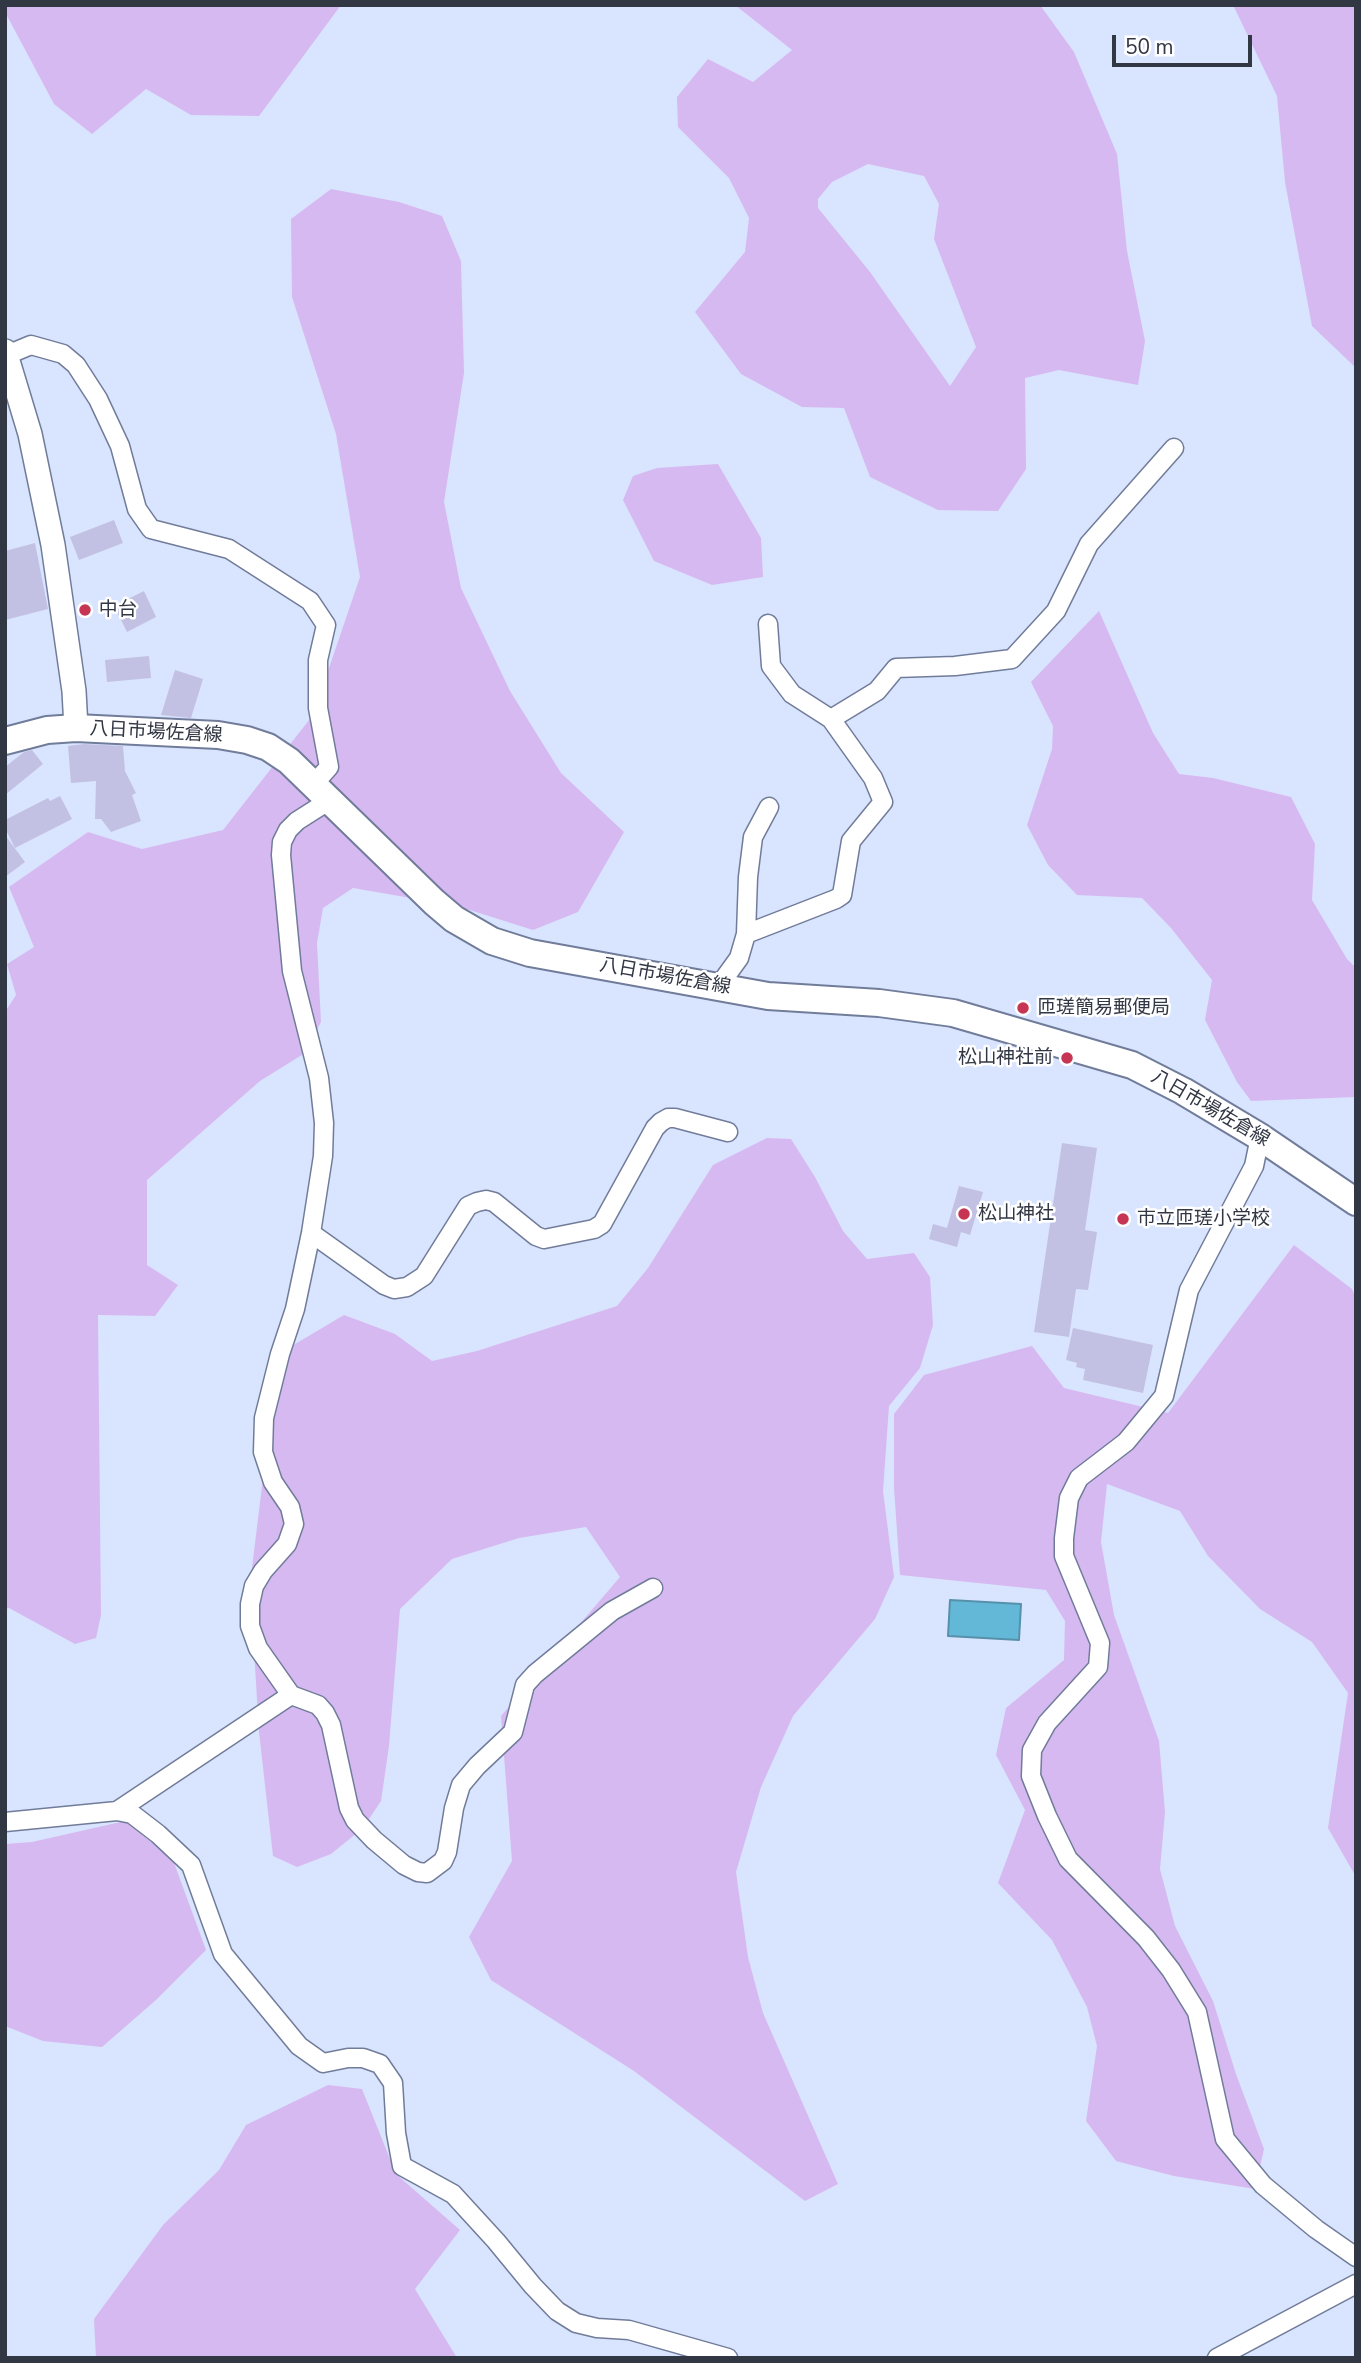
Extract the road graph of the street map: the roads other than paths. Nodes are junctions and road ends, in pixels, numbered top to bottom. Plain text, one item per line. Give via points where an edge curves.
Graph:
1 (6, 353) edge
2 (1174, 448) dead end
3 (768, 624) dead end
4 (831, 719) junction
5 (76, 728) junction
6 (5, 741) edge
7 (322, 792) junction
8 (769, 807) dead end
9 (746, 934) junction
10 (718, 987) junction
11 (728, 1132) dead end
12 (1261, 1137) junction
13 (1356, 1202) edge
14 (311, 1233) junction
15 (653, 1588) dead end
16 (291, 1695) junction
17 (117, 1811) junction
18 (5, 1822) edge
19 (1356, 2257) edge
20 (1356, 2284) edge
21 (728, 2358) edge
22 (1217, 2358) edge

1 - 5 street via 30,434 53,545
1 - 7 street via 32,345 63,354 76,365 120,446 137,509 151,529 229,549 310,601 326,625 318,660 317,708 329,767
2 - 4 street via 1089,544 1056,611 1012,659 896,668 877,691
3 - 4 street via 771,666 792,694
4 - 9 street via 873,778 883,802 850,841 842,895
5 - 6 main road, 八日市場佐倉線
5 - 7 main road, 八日市場佐倉線 via 247,740 289,761
7 - 10 main road, 八日市場佐倉線 via 434,902 474,933 530,953
7 - 14 street via 288,830 281,855 292,971 324,1123
8 - 9 street via 753,837
9 - 10 street via 739,958
10 - 12 main road, 八日市場佐倉線 via 768,996 879,1003 981,1020 1132,1065
11 - 14 street via 675,1118 661,1122 602,1224 594,1229 544,1239 494,1202 468,1206 424,1276 407,1287 384,1285
12 - 13 main road, 八日市場佐倉線
12 - 19 street via 1254,1166 1189,1290 1164,1396 1126,1442 1079,1478 1069,1498 1064,1556 1100,1643 1098,1667 1047,1723 1032,1750 1031,1776 1068,1858 1146,1938 1197,2012 1225,2140 1264,2185
14 - 16 street via 264,1418 262,1452 273,1482 290,1507 293,1524 287,1544 262,1571 250,1604 250,1626 258,1648
15 - 16 street via 612,1611 525,1685 513,1732 461,1786 447,1852 427,1873 404,1865 355,1820 325,1713 318,1705
16 - 17 street
17 - 18 street
17 - 21 street via 132,1814 191,1866 223,1954 299,2046 323,2063 363,2058 380,2064 393,2083 402,2166 453,2194 557,2311 576,2323 629,2330
20 - 22 street

